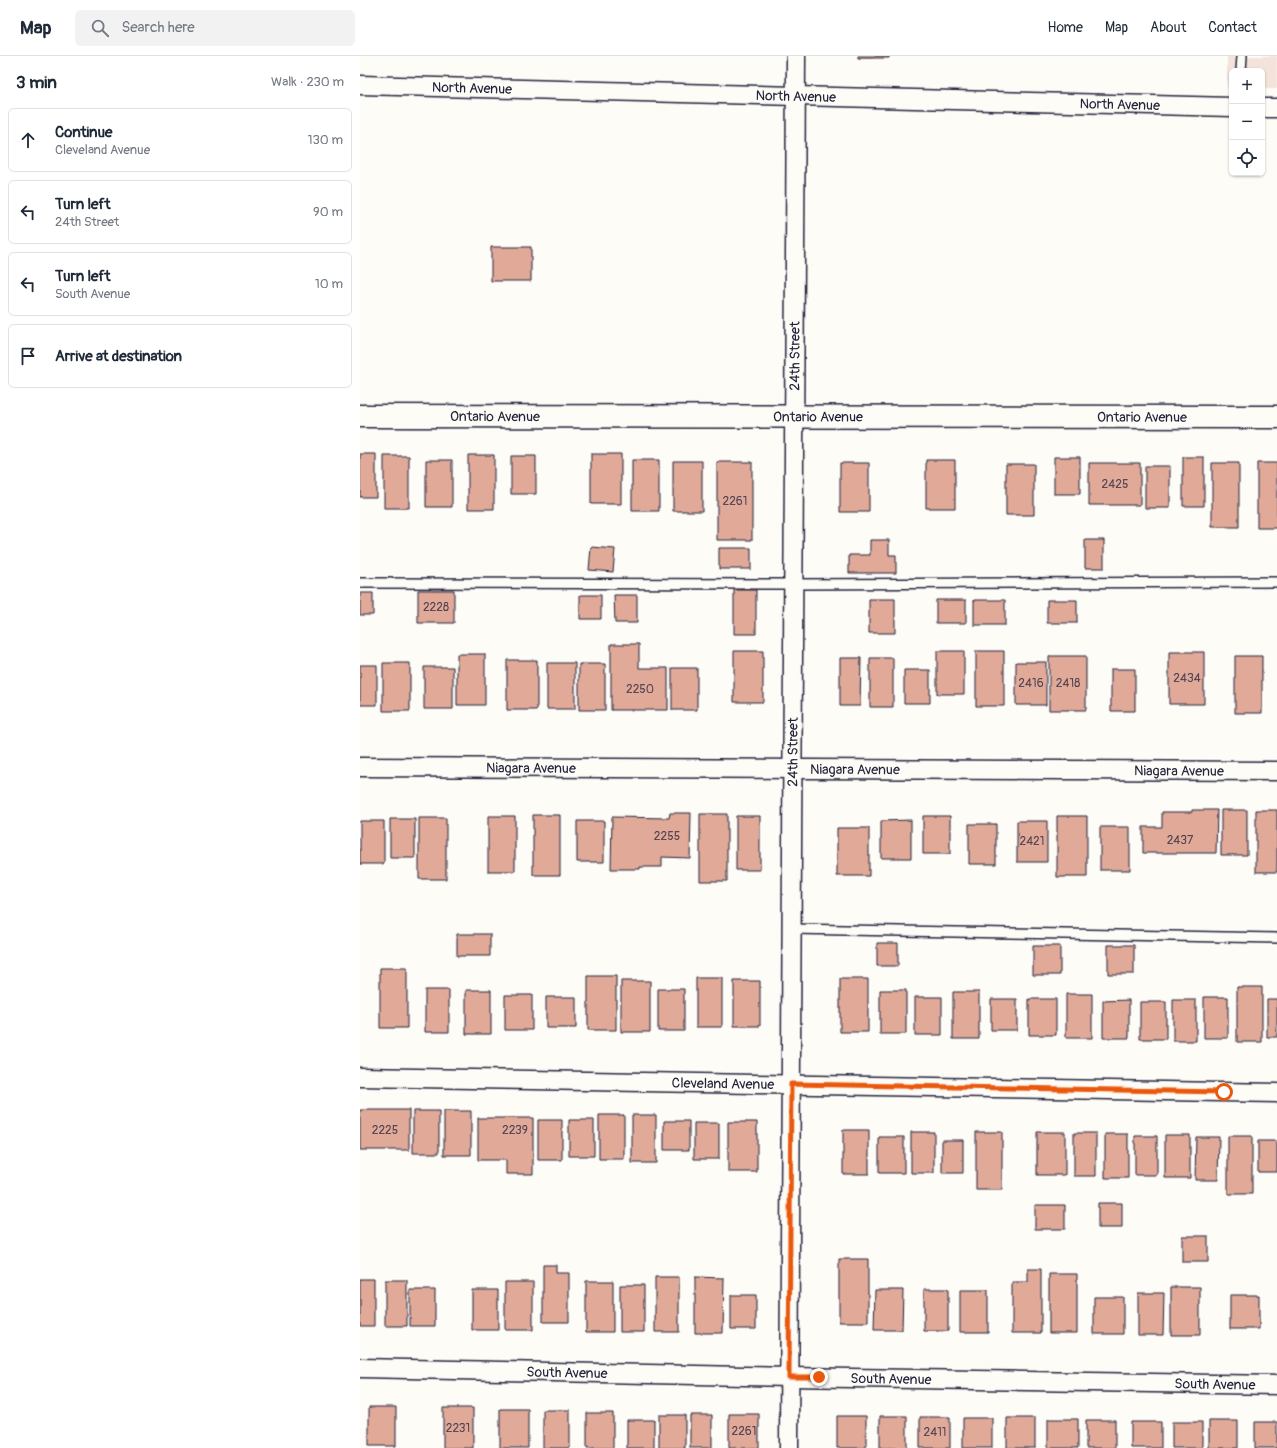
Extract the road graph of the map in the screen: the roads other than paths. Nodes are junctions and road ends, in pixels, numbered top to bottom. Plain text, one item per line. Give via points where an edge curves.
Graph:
1 (796, 56) edge
2 (1242, 56) edge
3 (1242, 68) edge
4 (360, 85) edge
5 (796, 97) junction
6 (1229, 107) edge
7 (1265, 108) edge
8 (1277, 108) edge
9 (360, 416) edge
10 (794, 416) junction
11 (1277, 417) edge
12 (360, 582) edge
13 (1277, 582) edge
14 (793, 584) junction
15 (360, 767) edge
16 (792, 769) junction
17 (1277, 771) edge
18 (791, 929) junction
19 (1277, 938) edge
20 (360, 1077) edge
21 (791, 1084) junction
22 (1277, 1092) edge
23 (360, 1368) edge
24 (789, 1377) junction
25 (1277, 1385) edge
26 (789, 1448) edge

1 - 5 street, 24th Street
2 - 3 lane
4 - 5 street, North Avenue
5 - 6 street, North Avenue
5 - 10 street, 24th Street
7 - 8 street
9 - 10 main road, Ontario Avenue
10 - 11 main road, Ontario Avenue
10 - 14 street, 24th Street
12 - 14 lane
13 - 14 lane
14 - 16 street, 24th Street
15 - 16 street, Niagara Avenue
16 - 17 street, Niagara Avenue
16 - 18 street, 24th Street
18 - 19 lane
18 - 21 street, 24th Street
20 - 21 street, Cleveland Avenue
21 - 22 street, Cleveland Avenue
21 - 24 street, 24th Street
23 - 24 street, South Avenue
24 - 25 street, South Avenue
24 - 26 street, 24th Street

